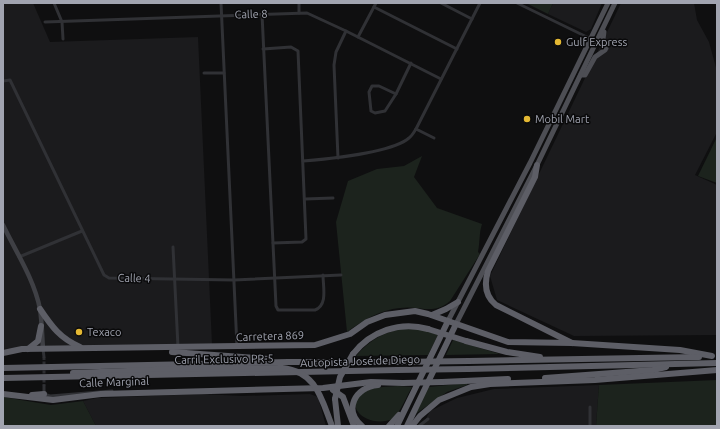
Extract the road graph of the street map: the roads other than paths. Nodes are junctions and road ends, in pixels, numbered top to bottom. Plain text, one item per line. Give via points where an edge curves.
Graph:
1 (54, 3) edge
2 (221, 3) edge
3 (299, 3) edge
4 (441, 3) edge
5 (480, 3) edge
6 (517, 3) edge
7 (608, 3) edge
8 (615, 3) edge
9 (375, 5) edge
10 (299, 13) junction
11 (262, 14) junction
12 (221, 15) junction
13 (472, 19) junction
14 (45, 22) dead end
15 (62, 22) junction
16 (604, 26) junction
17 (346, 31) junction
18 (358, 37) junction
19 (63, 39) dead end
20 (592, 39) junction
21 (596, 44) junction
22 (263, 48) junction
23 (457, 48) junction
24 (411, 63) junction
25 (204, 73) dead end
26 (224, 73) junction
27 (581, 75) junction
28 (441, 79) junction
29 (3, 80) edge
30 (396, 94) junction
31 (416, 128) junction
32 (434, 138) dead end
33 (338, 158) junction
34 (304, 160) junction
35 (537, 165) junction
36 (522, 180) junction
37 (332, 198) dead end
38 (305, 199) junction
39 (509, 221) junction
40 (3, 224) edge
41 (82, 231) junction
42 (272, 243) junction
43 (173, 247) dead end
44 (19, 257) junction
45 (341, 274) dead end
46 (323, 275) junction
47 (274, 278) junction
48 (175, 280) junction
49 (234, 280) junction
50 (458, 302) junction
51 (40, 309) junction
52 (432, 315) junction
53 (448, 321) junction
54 (456, 324) junction
55 (41, 326) junction
56 (572, 343) junction
57 (237, 347) junction
58 (43, 348) junction
59 (83, 348) junction
60 (115, 348) junction
61 (178, 348) junction
62 (28, 349) junction
63 (3, 353) edge
64 (714, 356) edge
65 (44, 357) tunnel mouth
66 (556, 360) junction
67 (288, 362) junction
68 (678, 364) junction
69 (717, 364) edge
70 (49, 367) junction
71 (3, 368) edge
72 (717, 370) edge
73 (84, 372) junction
74 (50, 377) junction
75 (3, 378) edge
76 (403, 382) junction
77 (44, 386) tunnel mouth
78 (323, 388) junction
79 (3, 393) edge
80 (44, 397) junction
81 (407, 405) junction
82 (590, 407) dead end
83 (428, 419) dead end
84 (332, 426) edge
85 (338, 426) edge
86 (354, 426) edge
87 (362, 426) edge
88 (389, 426) edge
89 (397, 426) edge
90 (407, 426) edge
91 (412, 426) edge
92 (420, 426) edge
93 (590, 426) edge

1 - 15 street
2 - 12 street
3 - 10 street
4 - 13 street
5 - 13 street
6 - 20 street
7 - 20 main road
8 - 16 main road
9 - 18 street
9 - 23 street
10 - 11 street, Calle 8
10 - 17 street, Calle 8 via 307,13
11 - 12 street, Calle 8
11 - 22 street
12 - 15 street, Calle 8
12 - 26 street
13 - 23 street
14 - 15 street, Calle 8
15 - 19 street
16 - 21 main road
16 - 27 main road via 603,39 606,49 595,57 585,75
17 - 18 street, Calle 8
17 - 33 street via 336,52 334,65
18 - 24 street, Calle 8
20 - 21 street
20 - 36 main road
21 - 27 main road
22 - 34 street via 291,47 298,51
22 - 42 street
23 - 28 street
24 - 28 street, Calle 8
24 - 30 street
25 - 26 street
26 - 49 street
27 - 35 main road
28 - 31 street
29 - 41 street, Calle 4 via 10,80
30 - 30 street via 386,111 371,111 369,92 372,86 379,86
31 - 32 street
31 - 33 street via 409,138 396,146
33 - 34 street
34 - 38 street
35 - 39 main road
35 - 56 highway via 535,177 488,272 486,290 496,305
36 - 39 main road via 523,185
36 - 50 main road
37 - 38 street
38 - 42 street via 306,239 302,242
39 - 54 main road
40 - 44 street
41 - 44 street
41 - 48 street, Calle 4 via 104,275 109,278
42 - 47 street
43 - 48 street
44 - 51 street via 32,283
45 - 46 street, Calle 4
46 - 47 street, Calle 4
46 - 47 street via 324,303 321,308 315,310 278,310
47 - 49 street, Calle 4
48 - 49 street, Calle 4
48 - 61 street
49 - 57 street
50 - 52 highway
50 - 53 main road
51 - 55 street
51 - 59 highway via 65,340
52 - 53 highway, Carretera 869
52 - 57 highway, Carretera 869 via 415,311 386,314 367,322 350,334 315,345
53 - 54 highway, Carretera 869
53 - 81 highway
54 - 56 highway, Carretera 869 via 508,342
54 - 90 highway
55 - 58 street
55 - 62 highway via 38,341
56 - 64 highway, Carretera 869 via 680,350
57 - 61 highway, Carretera 869
58 - 59 highway, Carretera 869
58 - 62 highway, Carretera 869
58 - 65 street
59 - 60 highway, Carretera 869
60 - 61 highway, Carretera 869
60 - 67 highway via 246,356
62 - 63 highway, Carretera 869
64 - 66 highway, Autopista José de Diego
66 - 67 highway, Autopista José de Diego, bridge
66 - 85 highway, bridge via 507,352 428,329 407,326 387,329 370,338 353,354 340,377 335,399
67 - 70 highway, Autopista José de Diego
68 - 69 highway, Autopista José de Diego
68 - 74 highway, Autopista José de Diego, bridge
68 - 76 highway, bridge via 653,370
70 - 71 highway, Autopista José de Diego
70 - 73 highway
72 - 91 highway via 471,387 439,400
73 - 74 highway
73 - 84 highway, Carril Exclusivo PR-5, bridge via 282,368 306,376 316,386
74 - 75 highway, Autopista José de Diego
76 - 78 highway, Calle Marginal via 371,382
76 - 87 highway via 372,386 359,392 353,412
77 - 80 street
78 - 80 highway, Calle Marginal
78 - 86 highway via 337,392 343,397
79 - 80 highway, Calle Marginal
81 - 88 highway
81 - 89 highway
82 - 93 street
83 - 92 street

